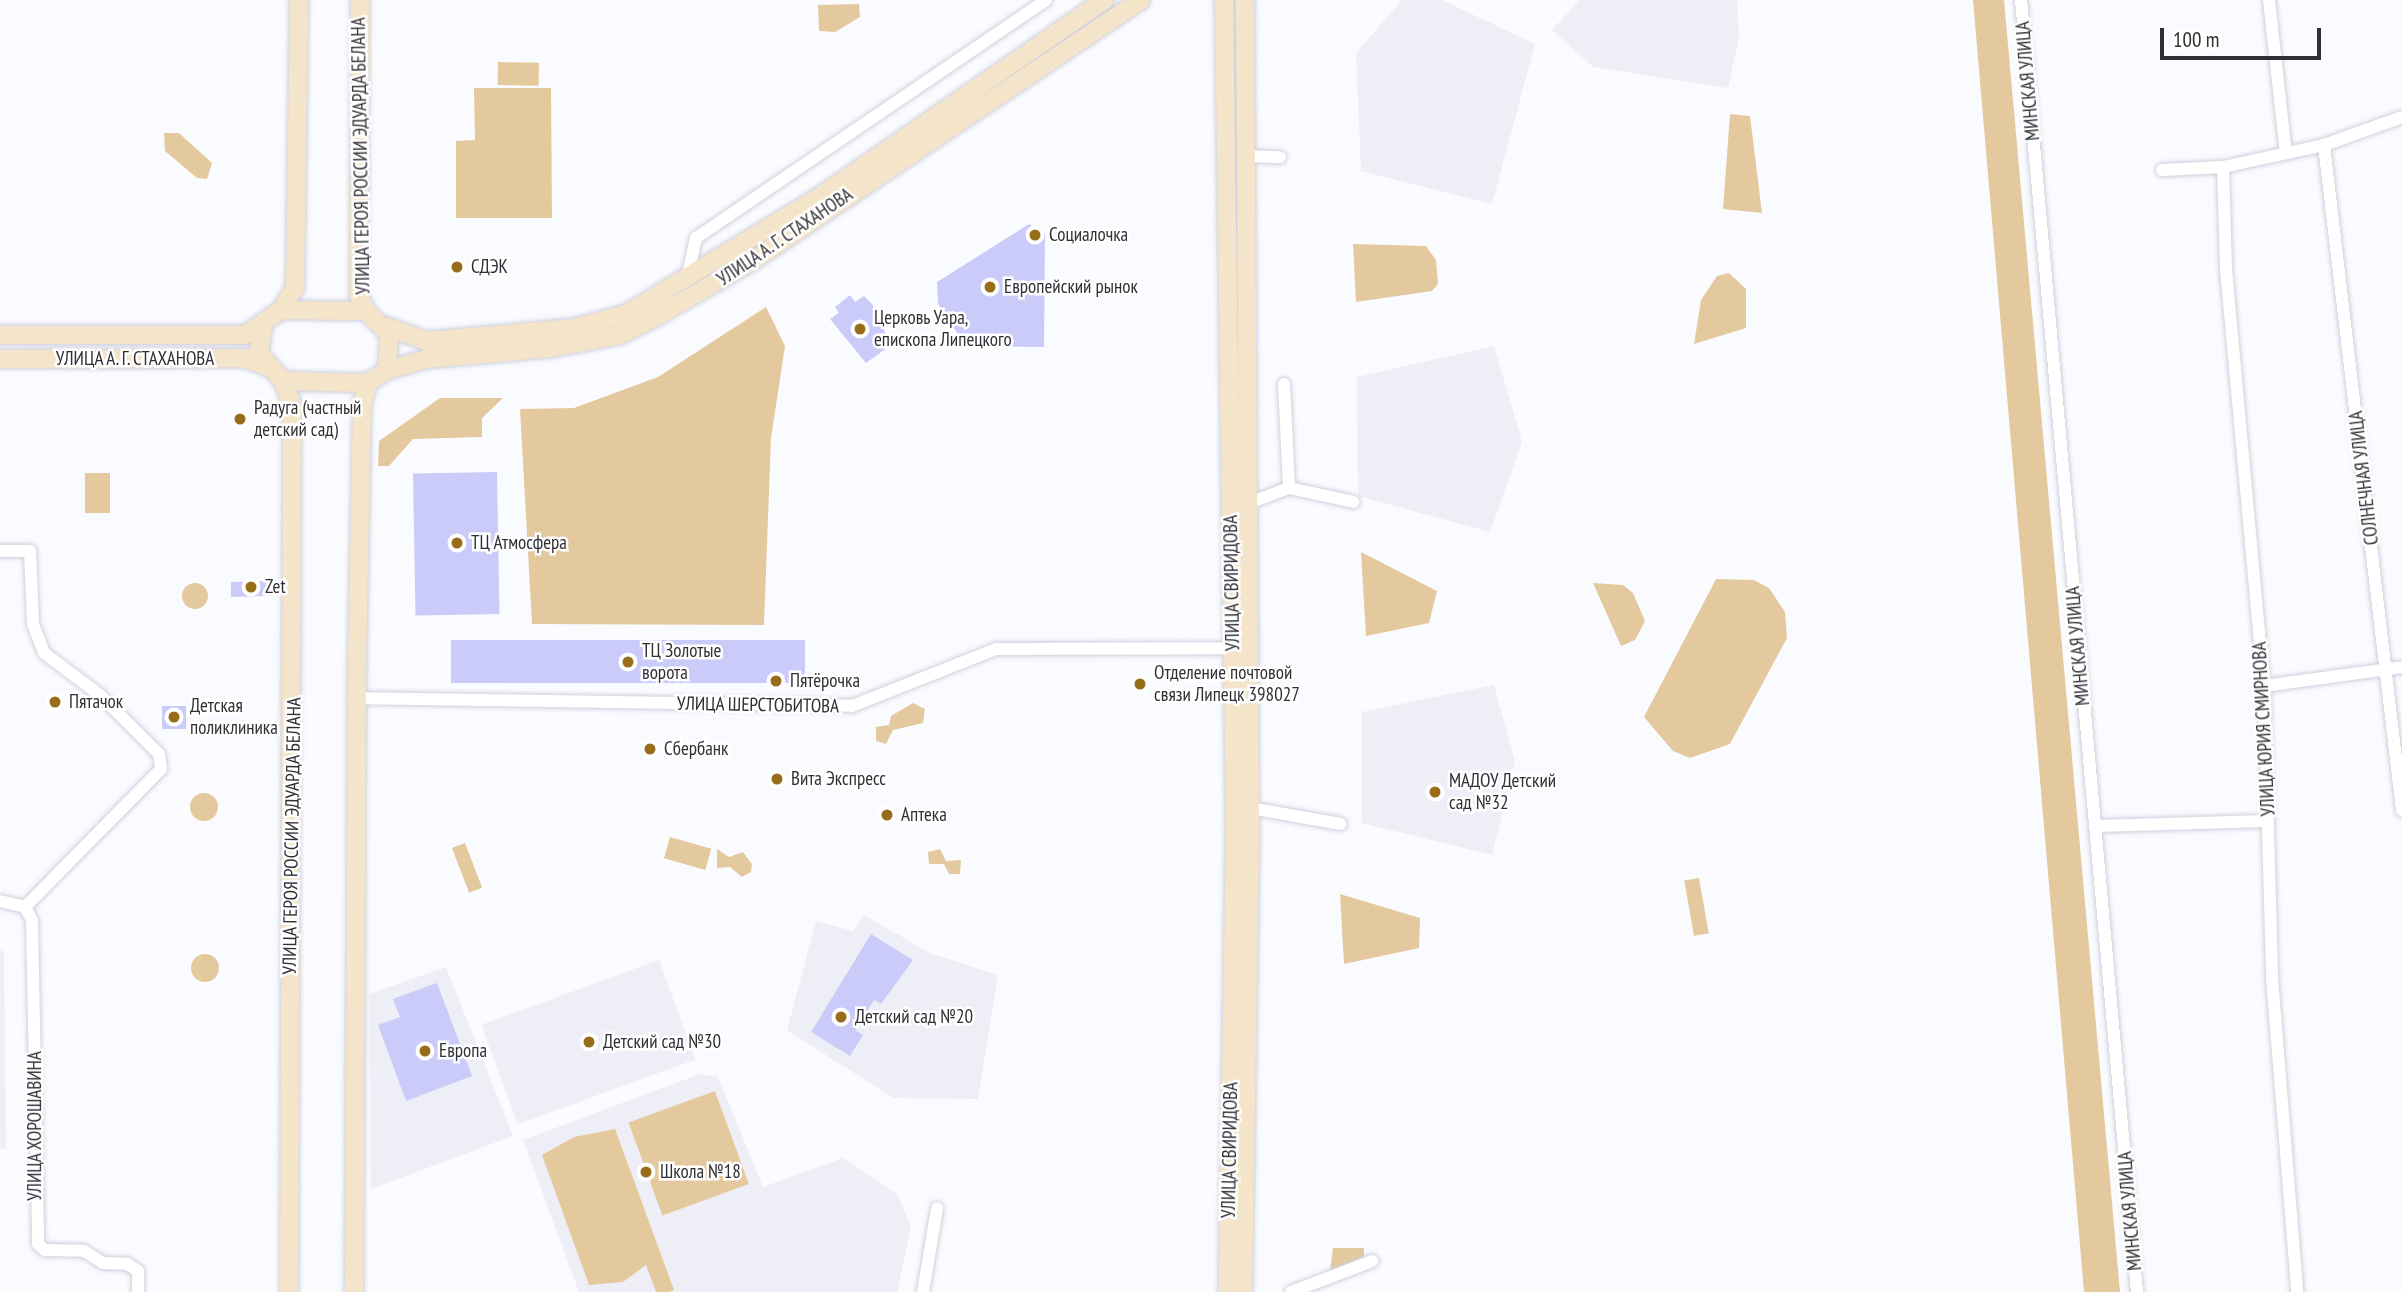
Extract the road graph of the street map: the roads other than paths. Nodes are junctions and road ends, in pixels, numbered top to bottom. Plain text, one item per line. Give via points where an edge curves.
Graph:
1 (299, 0) edge
2 (360, 0) edge
3 (1046, 0) edge
4 (1105, 0) edge
5 (1141, 0) edge
6 (1224, 0) edge
7 (1245, 0) edge
8 (2021, 0) edge
9 (2269, 0) edge
10 (2402, 117) edge
11 (2325, 145) junction
12 (2286, 153) junction
13 (1246, 156) junction
14 (1280, 157) dead end
15 (2223, 167) junction
16 (2162, 170) dead end
17 (696, 238) junction
18 (710, 266) junction
19 (687, 281) junction
20 (281, 310) junction
21 (366, 311) junction
22 (264, 323) junction
23 (385, 326) junction
24 (0, 335) edge
25 (0, 359) edge
26 (269, 368) junction
27 (387, 370) junction
28 (283, 381) junction
29 (368, 383) junction
30 (1284, 384) dead end
31 (1289, 488) junction
32 (1354, 502) dead end
33 (1249, 503) junction
34 (0, 551) edge
35 (1232, 648) junction
36 (2402, 667) edge
37 (2387, 669) junction
38 (2264, 686) junction
39 (357, 698) junction
40 (1250, 808) junction
41 (2402, 810) edge
42 (2268, 821) junction
43 (1342, 824) dead end
44 (2095, 826) junction
45 (0, 901) edge
46 (25, 907) junction
47 (937, 1208) dead end
48 (1371, 1261) dead end
49 (138, 1292) edge
50 (289, 1292) edge
51 (354, 1292) edge
52 (923, 1292) edge
53 (1228, 1292) edge
54 (1243, 1292) edge
55 (1291, 1292) edge
56 (2137, 1292) edge
57 (2297, 1292) edge

1 - 20 street via 295,288
2 - 21 street, УЛИЦА ГЕРОЯ РОССИИ ЭДУАРДА БЕЛАНА via 359,297
3 - 17 street
4 - 18 street, УЛИЦА А. Г. СТАХАНОВА
5 - 27 street, УЛИЦА А. Г. СТАХАНОВА via 754,260 631,330 551,348 426,359
6 - 35 street, УЛИЦА СВИРИДОВА
7 - 13 street, УЛИЦА СВИРИДОВА
8 - 44 street, МИНСКАЯ УЛИЦА
9 - 12 street
10 - 11 street
11 - 12 street
11 - 37 street, СОЛНЕЧНАЯ УЛИЦА
12 - 15 street
13 - 14 street
13 - 33 street, УЛИЦА СВИРИДОВА
15 - 16 street
15 - 38 street, УЛИЦА ЮРИЯ СМИРНОВА via 2226,269
17 - 18 street
17 - 19 street
18 - 19 street, УЛИЦА А. Г. СТАХАНОВА
19 - 23 street, УЛИЦА А. Г. СТАХАНОВА via 626,314 574,328 426,341
20 - 21 street
20 - 22 street, УЛИЦА А. Г. СТАХАНОВА
21 - 23 street, УЛИЦА А. Г. СТАХАНОВА
22 - 24 street, УЛИЦА А. Г. СТАХАНОВА via 245,335
22 - 26 street via 259,354
23 - 27 street via 392,348
25 - 26 street, УЛИЦА А. Г. СТАХАНОВА via 245,358
26 - 28 street
27 - 29 street, УЛИЦА А. Г. СТАХАНОВА
28 - 29 street
28 - 50 street, УЛИЦА ГЕРОЯ РОССИИ ЭДУАРДА БЕЛАНА via 292,405
29 - 39 street via 362,404
30 - 31 street
31 - 32 street
31 - 33 street
33 - 40 street, УЛИЦА СВИРИДОВА
34 - 46 street via 30,551 33,624 44,653 100,695 159,754 161,769
35 - 39 street, УЛИЦА ШЕРСТОБИТОВА via 996,649 852,706
35 - 53 street, УЛИЦА СВИРИДОВА via 1235,825
36 - 37 street
37 - 38 street
37 - 41 street, СОЛНЕЧНАЯ УЛИЦА
38 - 42 street, УЛИЦА ЮРИЯ СМИРНОВА
39 - 51 street
40 - 43 street
40 - 54 street, УЛИЦА СВИРИДОВА
42 - 44 street
42 - 57 street, УЛИЦА ЮРИЯ СМИРНОВА via 2272,978
44 - 56 street, МИНСКАЯ УЛИЦА
45 - 46 street
46 - 49 street, УЛИЦА ХОРОШАВИНА via 32,920 38,1244 45,1250 84,1251 103,1263 127,1265 138,1271
47 - 52 street
48 - 55 street

